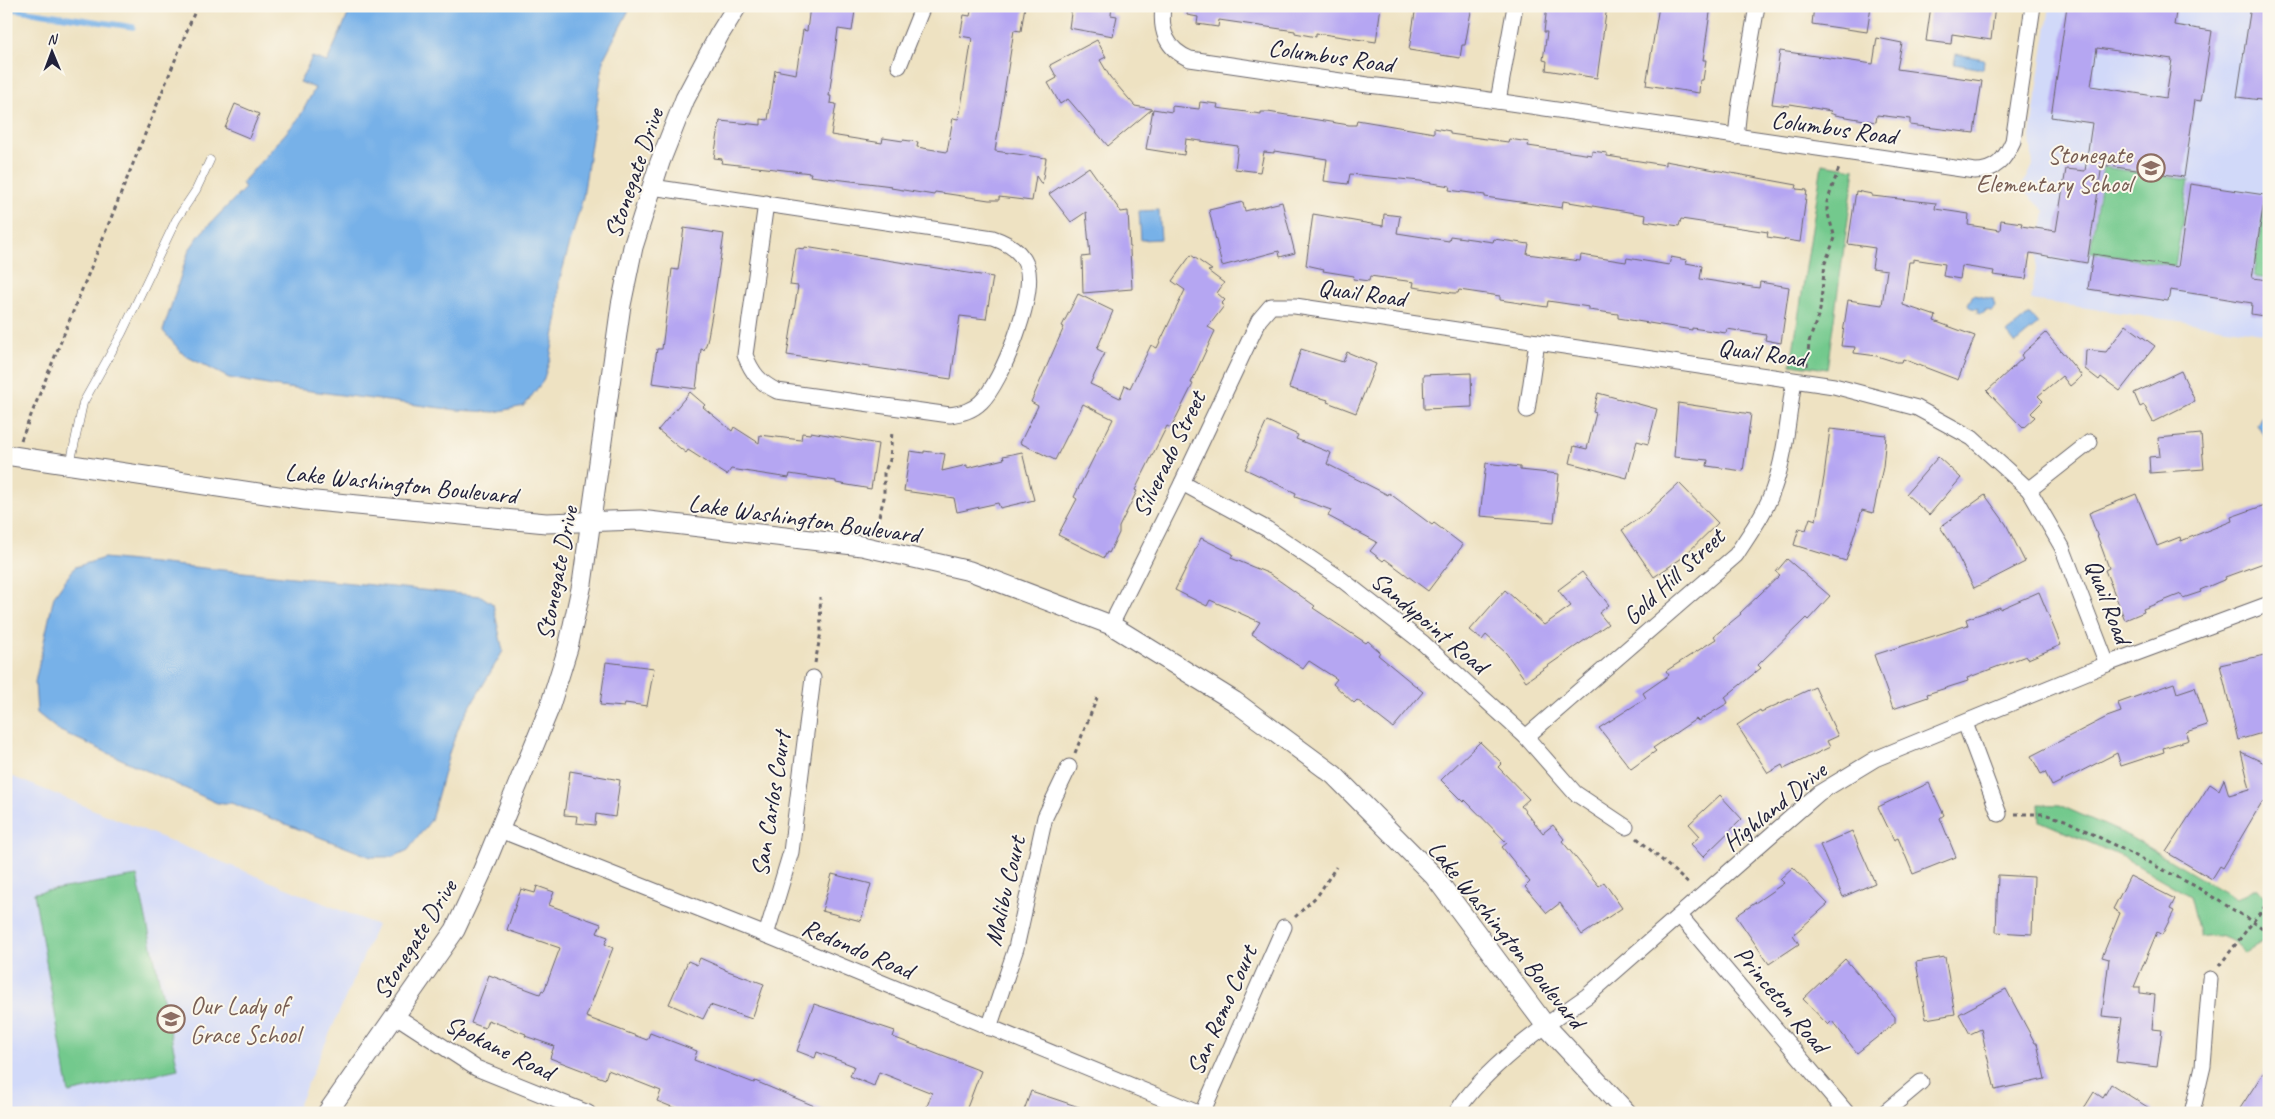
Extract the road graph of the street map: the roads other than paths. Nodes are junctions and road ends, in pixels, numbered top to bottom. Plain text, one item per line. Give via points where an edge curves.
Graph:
1 (737, 6) edge
2 (923, 6) edge
3 (1163, 6) edge
4 (1515, 6) edge
5 (1757, 6) edge
6 (2033, 6) edge
7 (899, 66) dead end
8 (1498, 101) junction
9 (1736, 137) junction
10 (210, 160) dead end
11 (652, 187) junction
12 (766, 203) junction
13 (1271, 306) joint
14 (1537, 342) junction
15 (1799, 381) junction
16 (1527, 410) dead end
17 (2090, 442) dead end
18 (10, 456) edge
19 (70, 466) junction
20 (1182, 483) junction
21 (2029, 490) junction
22 (593, 521) junction
23 (2269, 604) edge
24 (1110, 624) junction
25 (2107, 664) junction
26 (813, 678) road end
27 (1965, 723) junction
28 (1526, 737) junction
29 (1069, 767) road end
30 (1999, 814) road end
31 (1626, 827) road end
32 (500, 830) junction
33 (1680, 916) junction
34 (1284, 927) road end
35 (766, 935) junction
36 (2210, 979) road end
37 (396, 1016) junction
38 (1546, 1026) junction
39 (988, 1028) junction
40 (1921, 1082) dead end
41 (327, 1113) edge
42 (588, 1113) edge
43 (1198, 1113) edge
44 (1202, 1113) edge
45 (1456, 1113) edge
46 (1627, 1113) edge
47 (1847, 1113) edge
48 (1884, 1113) edge
49 (2192, 1113) edge

1 - 11 street, Stonegate Drive via 685,99
2 - 7 street
3 - 8 street, Columbus Road via 1165,38 1175,51 1190,59
4 - 8 street
5 - 9 street
6 - 9 street, Columbus Road via 2013,141 1995,167 1975,171
8 - 9 street, Columbus Road
10 - 19 lane via 83,403
11 - 12 street
11 - 22 street, Stonegate Drive via 627,274
12 - 12 street via 993,238 1015,249 1027,267 1029,279 1024,312 1007,355 981,402 964,413 950,415 777,390 764,385 749,366 745,350
13 - 14 street, Quail Road via 1295,306
13 - 20 street, Silverado Street via 1259,320
14 - 15 street, Quail Road
14 - 16 street
15 - 21 street, Quail Road via 1834,386 1917,408 1972,438
15 - 28 street, Gold Hill Street via 1775,486 1761,517 1736,555
17 - 21 street
18 - 19 street, Lake Washington Boulevard
19 - 22 street, Lake Washington Boulevard via 305,500 546,523
20 - 24 street, Silverado Street
20 - 28 street, Sandypoint Road via 1267,529 1341,579 1423,643
21 - 25 street, Quail Road via 2062,547
22 - 24 street, Lake Washington Boulevard via 640,520 862,546 970,571
22 - 32 street, Stonegate Drive via 568,648 549,709
23 - 25 street, Highland Drive
24 - 38 street, Lake Washington Boulevard via 1234,701 1334,775 1434,876
25 - 27 street, Highland Drive
26 - 35 street, San Carlos Court via 791,852
27 - 30 street
27 - 33 street, Highland Drive via 1875,759 1819,793
28 - 31 street, Sandypoint Road via 1575,793
29 - 39 street, Malibu Court via 1046,817 1016,948
32 - 35 street, Redondo Road
32 - 37 street, Stonegate Drive via 455,930
33 - 38 street, Highland Drive via 1587,996
33 - 47 street, Princeton Road
34 - 44 street, San Remo Court
35 - 39 street, Redondo Road
36 - 49 street via 2202,1066
37 - 41 street, Stonegate Drive
37 - 42 street, Spokane Road via 476,1068
38 - 45 street, Highland Drive via 1493,1070
38 - 46 street, Lake Washington Boulevard
39 - 43 street, Redondo Road
40 - 48 street

